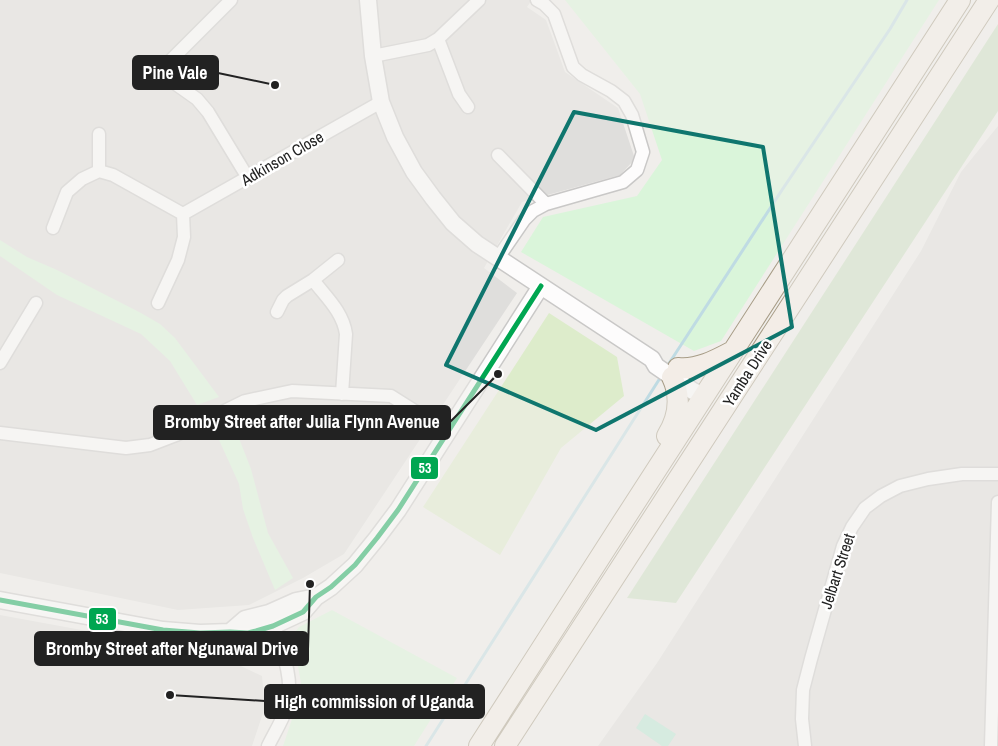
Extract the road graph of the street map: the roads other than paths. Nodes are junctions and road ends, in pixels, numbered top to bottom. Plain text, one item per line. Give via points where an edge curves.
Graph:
1 (231, 0) edge
2 (368, 0) edge
3 (479, 0) edge
4 (960, 0) edge
5 (989, 0) edge
6 (542, 1) edge
7 (438, 39) junction
8 (373, 56) junction
9 (381, 102) junction
10 (468, 107) dead end
11 (99, 134) dead end
12 (498, 155) dead end
13 (99, 171) junction
14 (248, 178) junction
15 (546, 204) junction
16 (183, 214) junction
17 (53, 228) dead end
18 (498, 258) junction
19 (338, 260) dead end
20 (312, 280) junction
21 (542, 286) junction
22 (36, 303) dead end
23 (158, 303) dead end
24 (276, 312) dead end
25 (771, 336) junction
26 (733, 351) junction
27 (0, 363) edge
28 (675, 373) junction
29 (708, 393) junction
30 (342, 394) junction
31 (714, 424) junction
32 (448, 432) junction
33 (0, 433) edge
34 (658, 467) junction
35 (998, 474) edge
36 (998, 502) edge
37 (0, 600) edge
38 (271, 619) junction
39 (534, 702) junction
40 (268, 746) edge
41 (479, 746) edge
42 (505, 746) edge
43 (518, 746) edge
44 (805, 746) edge
45 (991, 746) edge

1 - 14 street via 161,73 197,99 208,112
2 - 8 street
3 - 7 street
4 - 26 main road, Yamba Drive
5 - 25 main road, Yamba Drive
6 - 15 street via 554,14 573,67 624,101 632,115 643,152 637,170 623,182
7 - 8 street via 428,45
7 - 10 street via 459,94
8 - 9 street
9 - 14 street, Adkinson Close
9 - 18 street via 395,137 432,198 453,223
11 - 13 street
12 - 15 street
13 - 16 street via 114,175
13 - 17 street via 82,179 67,192
14 - 16 street, Adkinson Close
15 - 18 street via 524,220
16 - 23 street via 184,237 178,260
18 - 21 street
19 - 20 street
20 - 24 street via 287,296
20 - 30 street via 341,315 345,325
21 - 28 street via 652,359 661,358
21 - 32 street
22 - 27 street
25 - 29 main road via 746,360 727,388 718,393
25 - 31 main road, Yamba Drive
26 - 28 main road via 701,366
26 - 29 main road, Yamba Drive
28 - 29 street via 693,390
28 - 34 main road via 678,409
29 - 31 main road via 714,399
29 - 34 main road, Yamba Drive
30 - 32 street via 391,396
30 - 33 street via 292,391 245,401 176,435 150,445 126,448
31 - 39 main road, Yamba Drive
32 - 38 street via 398,510 355,566 318,596
34 - 41 main road, Yamba Drive
35 - 44 street, Jelbart Street via 962,474 900,486 865,508 842,546 803,690
36 - 45 street
37 - 38 street via 163,630 200,633 248,633
38 - 40 street via 288,670 290,688 287,707
39 - 42 main road, Yamba Drive
39 - 43 main road via 530,724

